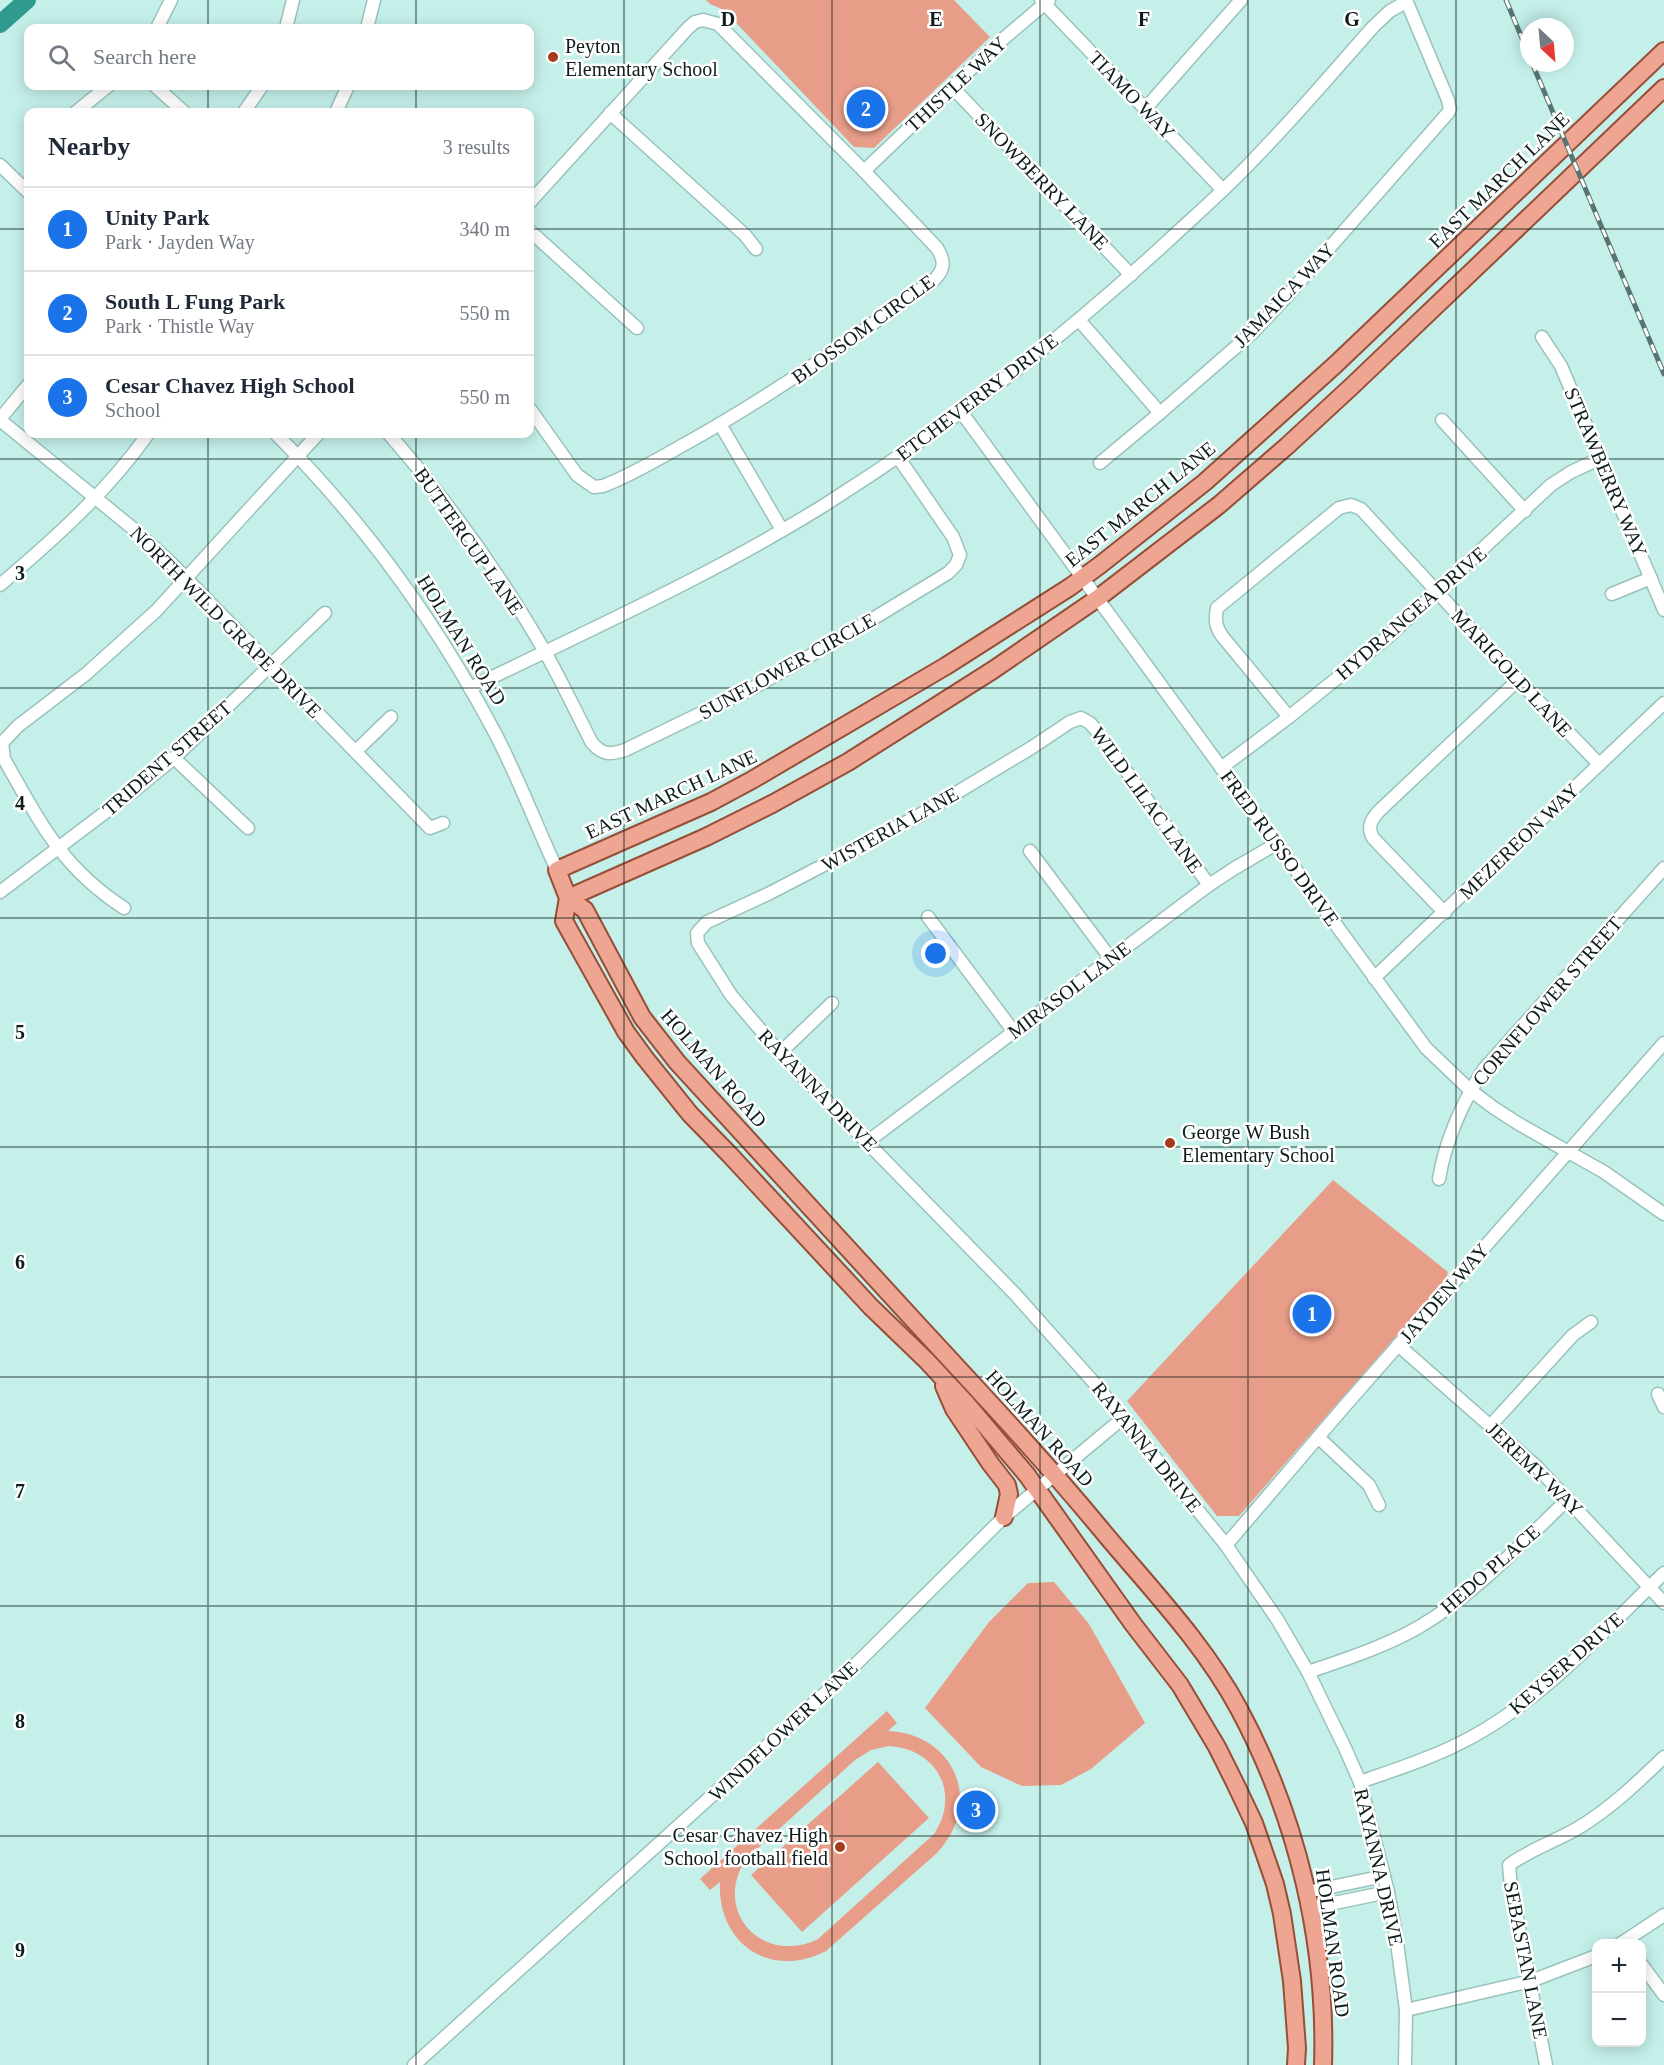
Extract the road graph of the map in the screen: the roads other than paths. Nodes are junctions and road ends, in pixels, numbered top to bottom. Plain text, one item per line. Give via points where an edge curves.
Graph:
1 (171, 0) edge
2 (293, 0) edge
3 (374, 0) edge
4 (1241, 0) edge
5 (1045, 1) edge
6 (1406, 1) edge
7 (159, 24) edge
8 (287, 24) edge
9 (368, 24) edge
10 (1664, 51) edge
11 (952, 87) junction
12 (1664, 88) edge
13 (103, 90) edge
14 (159, 90) edge
15 (259, 90) edge
16 (346, 90) edge
17 (81, 108) edge
18 (179, 108) edge
19 (247, 108) edge
20 (338, 108) edge
21 (1145, 109) junction
22 (610, 113) junction
23 (0, 165) edge
24 (864, 171) junction
25 (24, 188) edge
26 (1223, 190) junction
27 (534, 198) edge
28 (534, 235) edge
29 (756, 249) dead end
30 (1131, 275) junction
31 (1079, 320) junction
32 (638, 328) dead end
33 (1542, 337) dead end
34 (24, 391) edge
35 (962, 413) junction
36 (1160, 413) junction
37 (534, 415) edge
38 (0, 420) edge
39 (1442, 420) dead end
40 (720, 424) junction
41 (145, 438) edge
42 (280, 438) edge
43 (314, 438) edge
44 (392, 438) edge
45 (298, 456) junction
46 (898, 458) junction
47 (1599, 459) junction
48 (1100, 463) dead end
49 (96, 498) junction
50 (1525, 511) junction
51 (782, 530) junction
52 (1083, 577) junction
53 (187, 578) junction
54 (1651, 578) junction
55 (0, 585) edge
56 (1437, 593) junction
57 (1612, 594) dead end
58 (1098, 598) junction
59 (1664, 610) edge
60 (325, 613) dead end
61 (545, 651) junction
62 (271, 664) junction
63 (1518, 680) junction
64 (470, 688) junction
65 (1664, 703) edge
66 (391, 717) dead end
67 (1289, 717) junction
68 (1081, 718) joint
69 (356, 751) junction
70 (174, 758) junction
71 (1599, 764) junction
72 (1221, 768) junction
73 (444, 823) dead end
74 (248, 828) dead end
75 (1276, 844) junction
76 (57, 848) junction
77 (1030, 851) dead end
78 (1664, 868) edge
79 (556, 870) junction
80 (1209, 885) junction
81 (0, 892) edge
82 (568, 898) junction
83 (124, 908) dead end
84 (1445, 913) junction
85 (928, 917) dead end
86 (697, 933) joint
87 (1111, 959) junction
88 (1374, 978) junction
89 (832, 1003) dead end
90 (1014, 1032) junction
91 (1664, 1043) edge
92 (780, 1053) junction
93 (1470, 1090) junction
94 (867, 1142) junction
95 (1567, 1152) junction
96 (1439, 1179) dead end
97 (1664, 1214) edge
98 (1591, 1322) dead end
99 (1398, 1345) junction
100 (937, 1372) junction
101 (1658, 1394) dead end
102 (1664, 1407) edge
103 (1123, 1418) junction
104 (1491, 1425) junction
105 (1318, 1437) junction
106 (1054, 1473) junction
107 (1036, 1488) junction
108 (1568, 1499) junction
109 (1379, 1505) dead end
110 (1004, 1517) junction
111 (1226, 1545) junction
112 (1664, 1573) edge
113 (1650, 1586) junction
114 (1664, 1602) edge
115 (1308, 1672) junction
116 (1664, 1758) edge
117 (1360, 1782) junction
118 (1384, 1876) junction
119 (1388, 1892) junction
120 (1308, 1900) junction
121 (1664, 1916) edge
122 (1630, 1939) edge
123 (1592, 1958) edge
124 (1646, 1972) edge
125 (1531, 1981) junction
126 (1664, 1995) edge
127 (1406, 2010) junction
128 (414, 2065) edge
129 (1296, 2065) edge
130 (1323, 2065) edge
131 (1405, 2065) edge
132 (1546, 2065) edge

1 - 7 street
2 - 8 street
3 - 9 street
4 - 21 street
5 - 11 street, THISTLE WAY
5 - 21 street, TIAMO WAY
6 - 26 street, ETCHEVERRY DRIVE via 1373,27
6 - 36 street, JAMAICA WAY via 1450,109 1253,332
10 - 52 main road, EAST MARCH LANE via 1335,365 1205,482
11 - 24 street, THISTLE WAY
11 - 30 street, SNOWBERRY LANE
12 - 58 main road via 1287,446 1219,505
13 - 17 street
14 - 18 street
15 - 19 street
16 - 20 street
21 - 26 street, TIAMO WAY
22 - 24 street, BLOSSOM CIRCLE via 688,28 703,20 718,24
22 - 27 street
22 - 29 street via 746,235
23 - 25 street
24 - 40 street, BLOSSOM CIRCLE via 937,248 944,264 940,273 839,349
26 - 30 street, ETCHEVERRY DRIVE
28 - 32 street
30 - 31 street, ETCHEVERRY DRIVE
31 - 35 street, ETCHEVERRY DRIVE
31 - 36 street
33 - 47 street, STRAWBERRY WAY via 1561,366
34 - 38 street
35 - 46 street, ETCHEVERRY DRIVE
35 - 52 street, FRED RUSSO DRIVE
36 - 48 street, JAMAICA WAY
37 - 40 street, BLOSSOM CIRCLE via 577,475 594,488 639,470
38 - 49 street, NORTH WILD GRAPE DRIVE
39 - 50 street
40 - 51 street
41 - 49 street
42 - 45 street, HOLMAN ROAD
43 - 45 street
44 - 61 street, BUTTERCUP LANE via 444,501
45 - 53 street
45 - 64 street, HOLMAN ROAD via 401,581
46 - 51 street, ETCHEVERRY DRIVE
46 - 61 street, SUNFLOWER CIRCLE via 953,537 960,555 956,565 916,593 753,688 625,750 605,754 592,743
47 - 50 street, HYDRANGEA DRIVE via 1561,479
47 - 54 street, STRAWBERRY WAY
49 - 53 street, NORTH WILD GRAPE DRIVE
49 - 55 street
50 - 56 street, HYDRANGEA DRIVE
51 - 61 street, ETCHEVERRY DRIVE via 661,596
52 - 58 street, FRED RUSSO DRIVE
52 - 79 main road, EAST MARCH LANE via 946,666 752,780
53 - 62 street, NORTH WILD GRAPE DRIVE
53 - 76 street via 122,643 2,743 4,759
54 - 57 street
54 - 59 street, STRAWBERRY WAY
56 - 63 street, MARIGOLD LANE
56 - 67 street, HYDRANGEA DRIVE
56 - 67 street, MARIGOLD LANE via 1360,509 1351,505 1339,508 1224,602 1217,608 1217,628
58 - 72 street, FRED RUSSO DRIVE
58 - 82 main road via 848,762 715,832
60 - 62 street, TRIDENT STREET
61 - 64 street, ETCHEVERRY DRIVE
62 - 69 street, NORTH WILD GRAPE DRIVE
62 - 70 street, TRIDENT STREET
63 - 71 street, MARIGOLD LANE
63 - 84 street via 1379,811 1370,824 1373,838
64 - 79 street, HOLMAN ROAD via 496,736
65 - 71 street, MEZEREON WAY
66 - 69 street
67 - 72 street, HYDRANGEA DRIVE
68 - 80 street, WILD LILAC LANE via 1097,731
68 - 86 street, WISTERIA LANE via 918,816 707,922
69 - 73 street, NORTH WILD GRAPE DRIVE via 430,828
70 - 74 street
70 - 76 street, TRIDENT STREET
71 - 84 street, MEZEREON WAY
72 - 75 street, FRED RUSSO DRIVE
75 - 80 street, MIRASOL LANE
75 - 88 street, FRED RUSSO DRIVE
76 - 81 street, TRIDENT STREET
76 - 83 street via 91,884
77 - 87 street
78 - 93 street, CORNFLOWER STREET via 1484,1069
79 - 82 main road, HOLMAN ROAD
80 - 87 street, MIRASOL LANE
82 - 100 main road, HOLMAN ROAD via 564,921 645,1059 690,1114
82 - 106 main road, HOLMAN ROAD via 585,910 642,1017 677,1062
84 - 88 street, MEZEREON WAY
85 - 90 street
86 - 92 street, RAYANNA DRIVE via 698,943 731,995
87 - 90 street, MIRASOL LANE
88 - 93 street, FRED RUSSO DRIVE via 1426,1048
89 - 92 street
90 - 94 street, MIRASOL LANE
91 - 95 street, JAYDEN WAY
92 - 94 street, RAYANNA DRIVE
93 - 95 street, FRED RUSSO DRIVE
93 - 96 street, CORNFLOWER STREET via 1441,1163
94 - 103 street, RAYANNA DRIVE via 1058,1340
95 - 97 street, FRED RUSSO DRIVE
95 - 99 street, JAYDEN WAY
98 - 104 street via 1573,1335
99 - 104 street, JEREMY WAY
99 - 105 street, JAYDEN WAY
100 - 107 main road, HOLMAN ROAD
100 - 110 main road via 954,1409 1007,1485
101 - 102 street
103 - 106 street, WINDFLOWER LANE
103 - 111 street, RAYANNA DRIVE
104 - 108 street, JEREMY WAY
105 - 109 street via 1369,1485
105 - 111 street, JAYDEN WAY
106 - 107 street, WINDFLOWER LANE
106 - 120 main road, HOLMAN ROAD via 1201,1650 1238,1707 1268,1767 1287,1819
107 - 110 street, WINDFLOWER LANE
107 - 129 main road, HOLMAN ROAD via 1180,1684 1218,1748 1254,1823 1275,1884 1288,1949
108 - 113 street, JEREMY WAY
108 - 115 street, HEDO PLACE via 1443,1612 1392,1641
110 - 128 street, WINDFLOWER LANE via 811,1707
111 - 115 street, RAYANNA DRIVE
112 - 113 street, KEYSER DRIVE
113 - 114 street, JEREMY WAY
113 - 117 street, KEYSER DRIVE via 1575,1660 1497,1722 1439,1753
115 - 117 street, RAYANNA DRIVE
116 - 125 street, SEBASTAN LANE via 1595,1817 1509,1865
117 - 118 street, RAYANNA DRIVE
118 - 119 street, RAYANNA DRIVE
118 - 120 street
119 - 120 street
119 - 127 street, RAYANNA DRIVE
120 - 130 main road, HOLMAN ROAD via 1324,2030
121 - 122 street
123 - 125 street
124 - 126 street
125 - 127 street
125 - 132 street, SEBASTAN LANE
127 - 131 street, RAYANNA DRIVE

